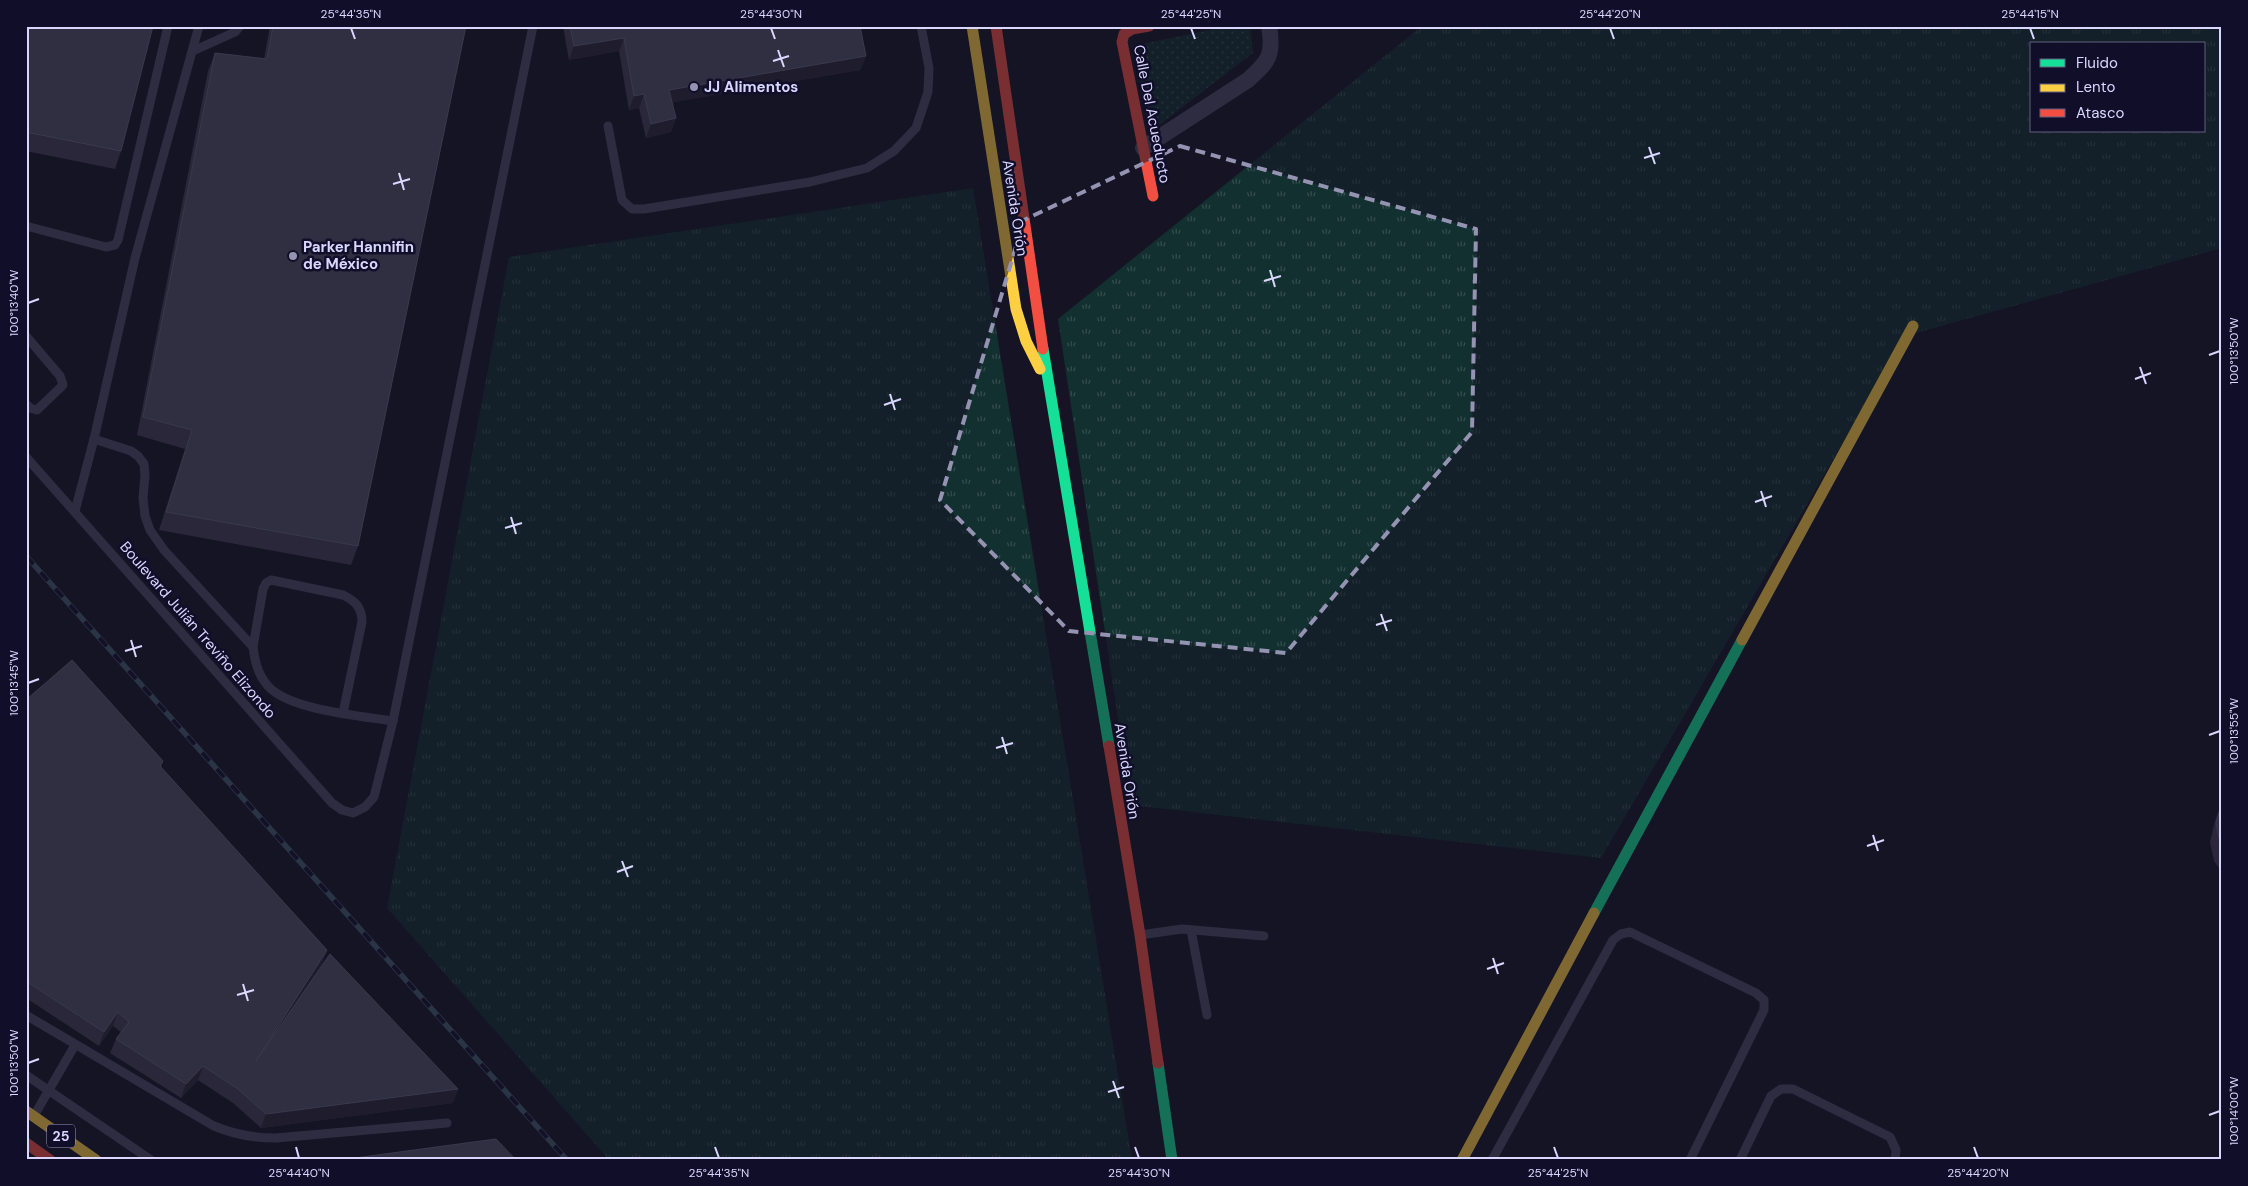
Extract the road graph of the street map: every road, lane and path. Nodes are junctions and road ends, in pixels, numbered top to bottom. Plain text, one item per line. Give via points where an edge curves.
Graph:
1 (168, 26) edge
2 (199, 26) edge
3 (240, 26) edge
4 (533, 26) edge
5 (921, 26) edge
6 (972, 26) edge
7 (996, 26) edge
8 (1149, 26) edge
9 (1269, 26) edge
10 (193, 51) junction
11 (608, 126) dead end
12 (1143, 148) junction
13 (1153, 196) dead end
14 (26, 226) edge
15 (1913, 326) dead end
16 (26, 336) edge
17 (1050, 388) junction
18 (26, 404) edge
19 (94, 439) junction
20 (26, 457) edge
21 (75, 511) junction
22 (253, 647) junction
23 (343, 713) junction
24 (393, 721) junction
25 (1191, 930) junction
26 (1140, 935) junction
27 (1264, 936) dead end
28 (26, 1015) edge
29 (1207, 1015) dead end
30 (75, 1045) junction
31 (26, 1076) edge
32 (49, 1091) junction
33 (30, 1114) edge
34 (447, 1123) dead end
35 (26, 1143) edge
36 (50, 1160) edge
37 (96, 1160) edge
38 (151, 1160) edge
39 (1172, 1160) edge
40 (1462, 1160) edge
41 (1492, 1160) edge
42 (1690, 1160) edge
43 (1740, 1160) edge
44 (1895, 1160) edge

1 - 14 lane via 115,245 106,247
2 - 10 lane
3 - 10 lane via 235,32
4 - 24 lane
5 - 11 lane via 929,68 928,92 916,128 894,151 867,168 810,182 644,210 632,209 622,200
6 - 17 street, Avenida Orión via 1016,309 1026,341
7 - 17 street, Avenida Orión
8 - 12 street, Calle Del Acueducto via 1132,29 1124,34 1122,42
9 - 12 street via 1270,54 1248,80
10 - 19 lane via 135,258
12 - 13 street, Calle Del Acueducto
15 - 40 street via 1593,911
16 - 18 lane via 60,376 63,385 37,410
17 - 26 street, Avenida Orión
19 - 21 lane
19 - 22 lane via 138,456 144,464 144,516 150,530 164,550
20 - 21 lane, Boulevard Julián Treviño Elizondo
21 - 24 lane, Boulevard Julián Treviño Elizondo via 332,803 342,810 353,813 365,808 374,796
22 - 23 lane via 256,667 278,695 290,702
22 - 23 lane via 264,589 271,580 354,600 362,613 362,622
23 - 24 lane
25 - 26 lane
25 - 27 lane
25 - 29 lane
26 - 39 street, Avenida Orión
28 - 30 lane
30 - 32 lane
30 - 34 lane via 214,1126 251,1138
31 - 32 lane
32 - 33 lane
32 - 38 lane
33 - 37 street, 25
35 - 36 street, 25
41 - 42 lane via 1613,940 1630,932 1756,993 1764,1000 1764,1010
43 - 44 lane via 1771,1096 1782,1089 1793,1089 1890,1137 1896,1150

